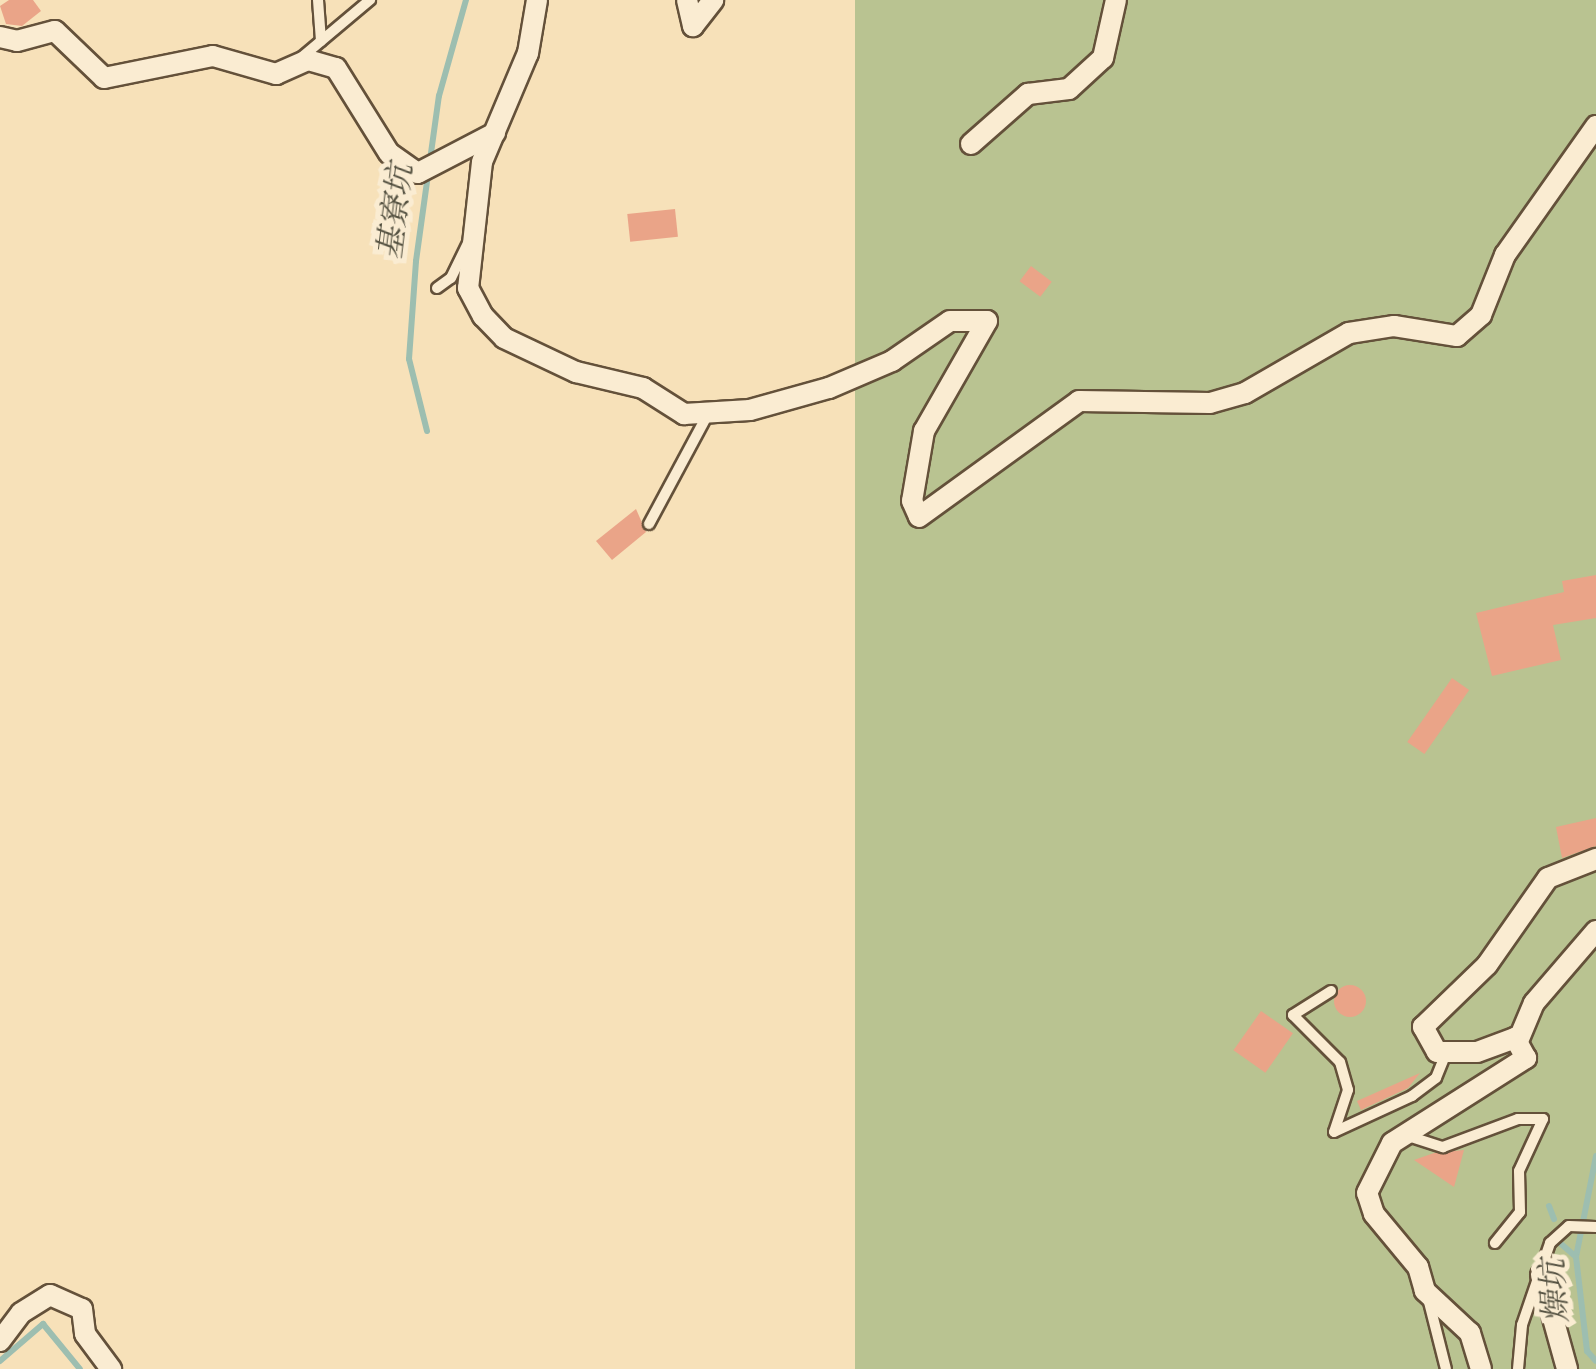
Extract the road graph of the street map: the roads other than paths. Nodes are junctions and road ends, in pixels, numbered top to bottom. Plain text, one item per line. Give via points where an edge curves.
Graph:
1 (318, 0) edge
2 (370, 0) edge
3 (537, 0) edge
4 (687, 0) edge
5 (713, 0) edge
6 (1116, 0) edge
7 (0, 36) edge
8 (322, 41) junction
9 (288, 70) junction
10 (1596, 126) edge
11 (495, 133) junction
12 (970, 144) dead end
13 (475, 231) junction
14 (436, 288) dead end
15 (708, 413) junction
16 (649, 524) dead end
17 (1596, 859) edge
18 (1596, 931) edge
19 (1331, 991) dead end
20 (1518, 1041) junction
21 (1446, 1054) junction
22 (1404, 1135) junction
23 (1596, 1227) edge
24 (1495, 1243) dead end
25 (1541, 1275) junction
26 (1424, 1291) junction
27 (0, 1341) edge
28 (111, 1369) edge
29 (1446, 1369) edge
30 (1482, 1369) edge
31 (1518, 1369) edge
32 (1568, 1369) edge

1 - 8 lane
2 - 8 lane
3 - 11 street via 528,53
4 - 5 street via 693,26
6 - 12 street via 1104,58 1070,89 1028,94
7 - 9 street via 16,42 55,31 104,78 212,56 276,74
8 - 9 lane
9 - 11 street via 308,60 336,68 389,153 418,173
10 - 15 street via 1505,255 1481,315 1456,336 1394,326 1349,334 1246,393 1210,402 1079,401 919,516 912,502 924,430 986,321 950,321 892,362 829,388
11 - 13 street via 482,162
13 - 14 lane via 451,278
13 - 15 street via 468,288 504,338 576,372 643,388 684,414
15 - 16 lane
17 - 21 street via 1548,878 1487,965 1430,1016 1428,1041
18 - 20 street via 1534,1003
19 - 21 lane via 1293,1015 1340,1062 1348,1090 1334,1132 1412,1096 1436,1078
20 - 21 street
20 - 22 street via 1526,1058 1515,1068
22 - 24 lane via 1443,1147 1518,1119 1542,1119 1519,1171 1520,1212
22 - 26 street via 1378,1164 1367,1193 1374,1214 1418,1267
23 - 25 lane via 1569,1226 1550,1243
25 - 31 lane via 1522,1325
25 - 32 street
26 - 29 lane
26 - 30 street via 1470,1333
27 - 28 street via 21,1313 50,1295 82,1309 86,1334

